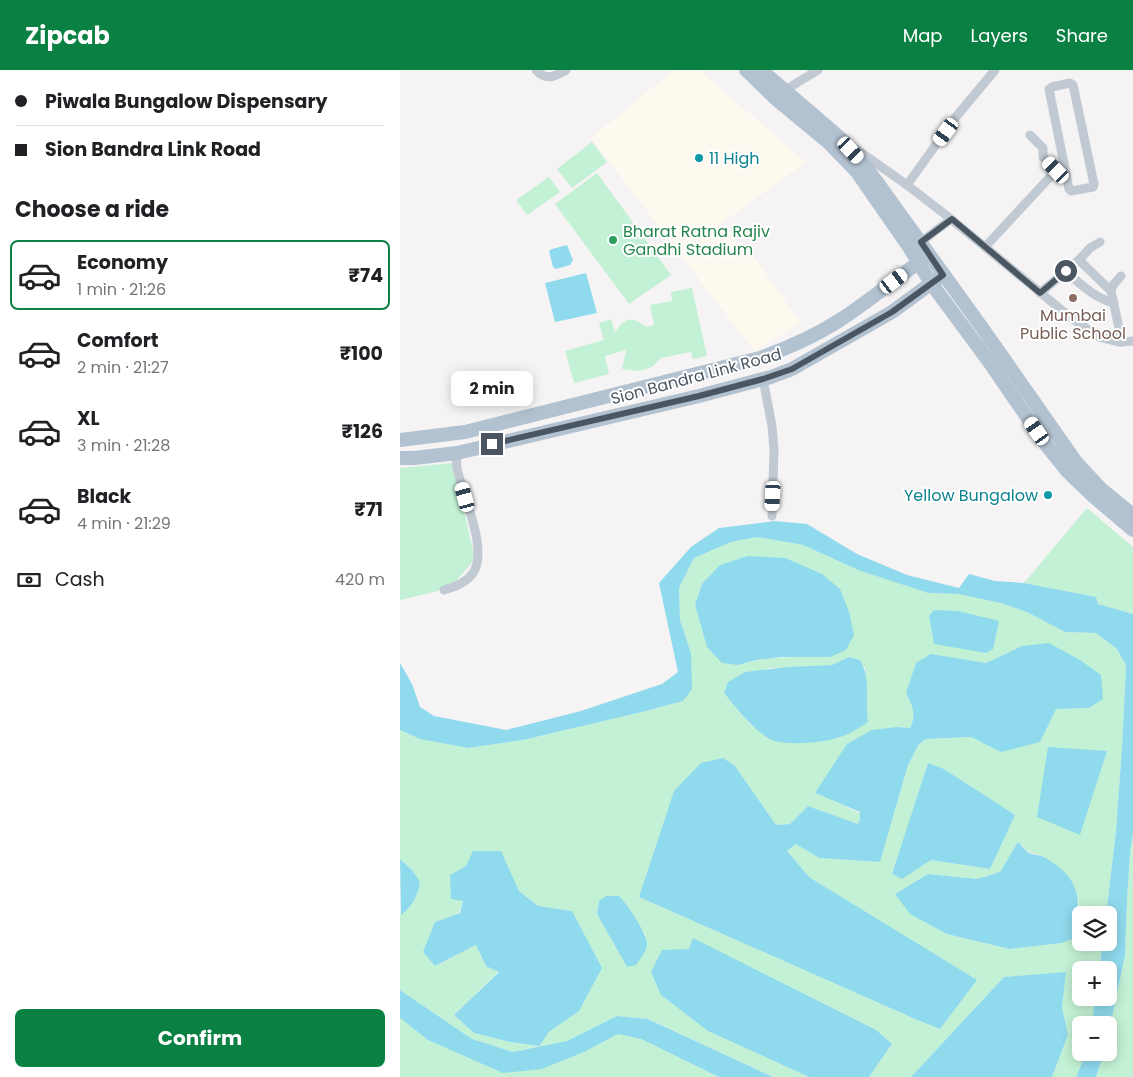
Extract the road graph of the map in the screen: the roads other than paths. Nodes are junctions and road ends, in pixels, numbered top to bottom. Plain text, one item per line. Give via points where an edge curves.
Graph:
1 (536, 70) edge
2 (566, 70) edge
3 (746, 70) edge
4 (761, 70) edge
5 (818, 70) edge
6 (995, 70) edge
7 (779, 94) junction
8 (1030, 135) dead end
9 (838, 136) junction
10 (1064, 162) junction
11 (1056, 170) junction
12 (907, 184) junction
13 (952, 219) junction
14 (921, 242) junction
15 (1100, 242) dead end
16 (985, 247) junction
17 (930, 254) junction
18 (1079, 260) junction
19 (917, 263) junction
20 (1066, 271) junction
21 (943, 275) junction
22 (1121, 276) dead end
23 (931, 283) junction
24 (1112, 291) junction
25 (1040, 293) junction
26 (1114, 303) junction
27 (1133, 341) edge
28 (1122, 342) junction
29 (763, 379) junction
30 (669, 381) junction
31 (622, 393) junction
32 (675, 401) junction
33 (626, 412) junction
34 (400, 440) edge
35 (457, 452) junction
36 (400, 458) edge
37 (1133, 515) edge
38 (772, 516) dead end
39 (1133, 530) edge
40 (444, 590) dead end

1 - 2 street via 549,78
3 - 7 main road
4 - 7 main road
5 - 7 street
6 - 12 street
7 - 9 main road
7 - 19 main road via 857,172
8 - 11 street via 1043,148 1043,157
9 - 12 street
9 - 14 main road via 864,164
10 - 10 street via 1049,89 1071,83 1094,186 1070,190
10 - 11 street
11 - 16 street
12 - 13 street
13 - 14 street
13 - 16 street
14 - 17 main road
15 - 18 street
16 - 25 street
17 - 19 main road
17 - 21 main road
18 - 20 street
18 - 24 street
19 - 23 main road
19 - 30 main road via 840,320 796,345 760,358
20 - 25 street
20 - 26 street via 1094,296
21 - 23 main road, Sion Bandra Link Road
21 - 37 main road via 1076,462 1101,489
22 - 24 street
23 - 29 main road, Sion Bandra Link Road via 892,312 838,344 792,369
23 - 39 main road via 1068,472
24 - 26 street
25 - 28 street via 1099,337
26 - 28 street
27 - 28 street
29 - 32 main road, Sion Bandra Link Road
29 - 38 street via 774,450
30 - 31 main road
30 - 32 main road
31 - 33 main road
31 - 34 main road via 465,432
32 - 33 main road, Sion Bandra Link Road
33 - 35 main road, Sion Bandra Link Road
35 - 36 main road, Sion Bandra Link Road
35 - 40 street via 457,466 478,544 479,560 468,579

